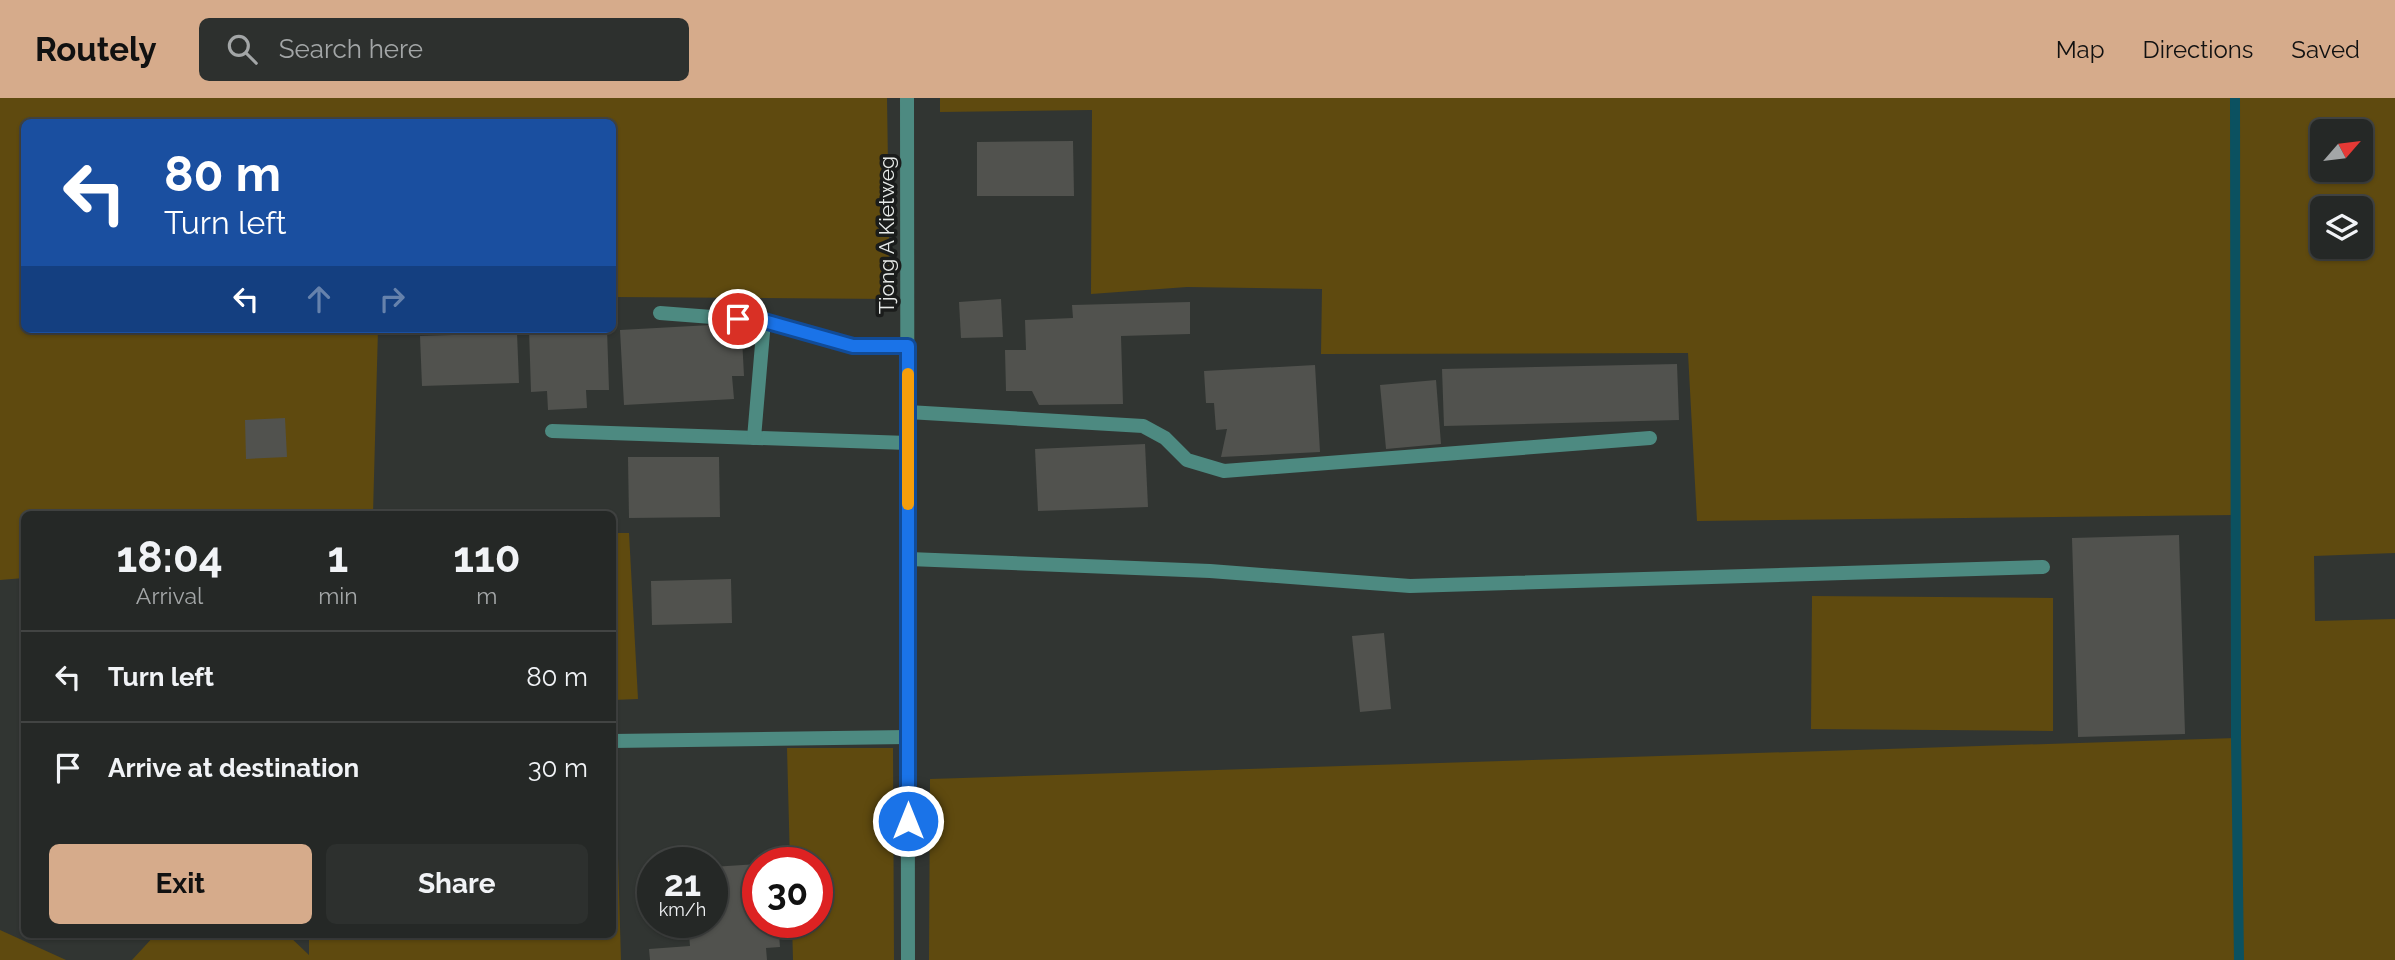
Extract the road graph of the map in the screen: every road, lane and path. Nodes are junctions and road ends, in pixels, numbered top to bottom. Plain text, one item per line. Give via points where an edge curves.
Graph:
1 (907, 98) edge
2 (660, 313) dead end
3 (764, 321) junction
4 (908, 346) junction
5 (908, 412) junction
6 (552, 431) dead end
7 (754, 438) junction
8 (1650, 438) dead end
9 (908, 443) junction
10 (909, 559) junction
11 (2043, 567) dead end
12 (907, 737) junction
13 (616, 741) edge
14 (908, 960) edge

1 - 4 street, Tjong A Kietweg
2 - 3 street
3 - 4 street via 853,346
3 - 7 street
4 - 5 street, Tjong A Kietweg
5 - 8 street via 1143,426 1165,438 1187,460 1224,471
5 - 9 street, Tjong A Kietweg
6 - 7 street
7 - 9 street
9 - 10 street, Tjong A Kietweg
10 - 11 street via 1210,571 1410,586
10 - 12 street, Tjong A Kietweg
12 - 13 street
12 - 14 street, Tjong A Kietweg

